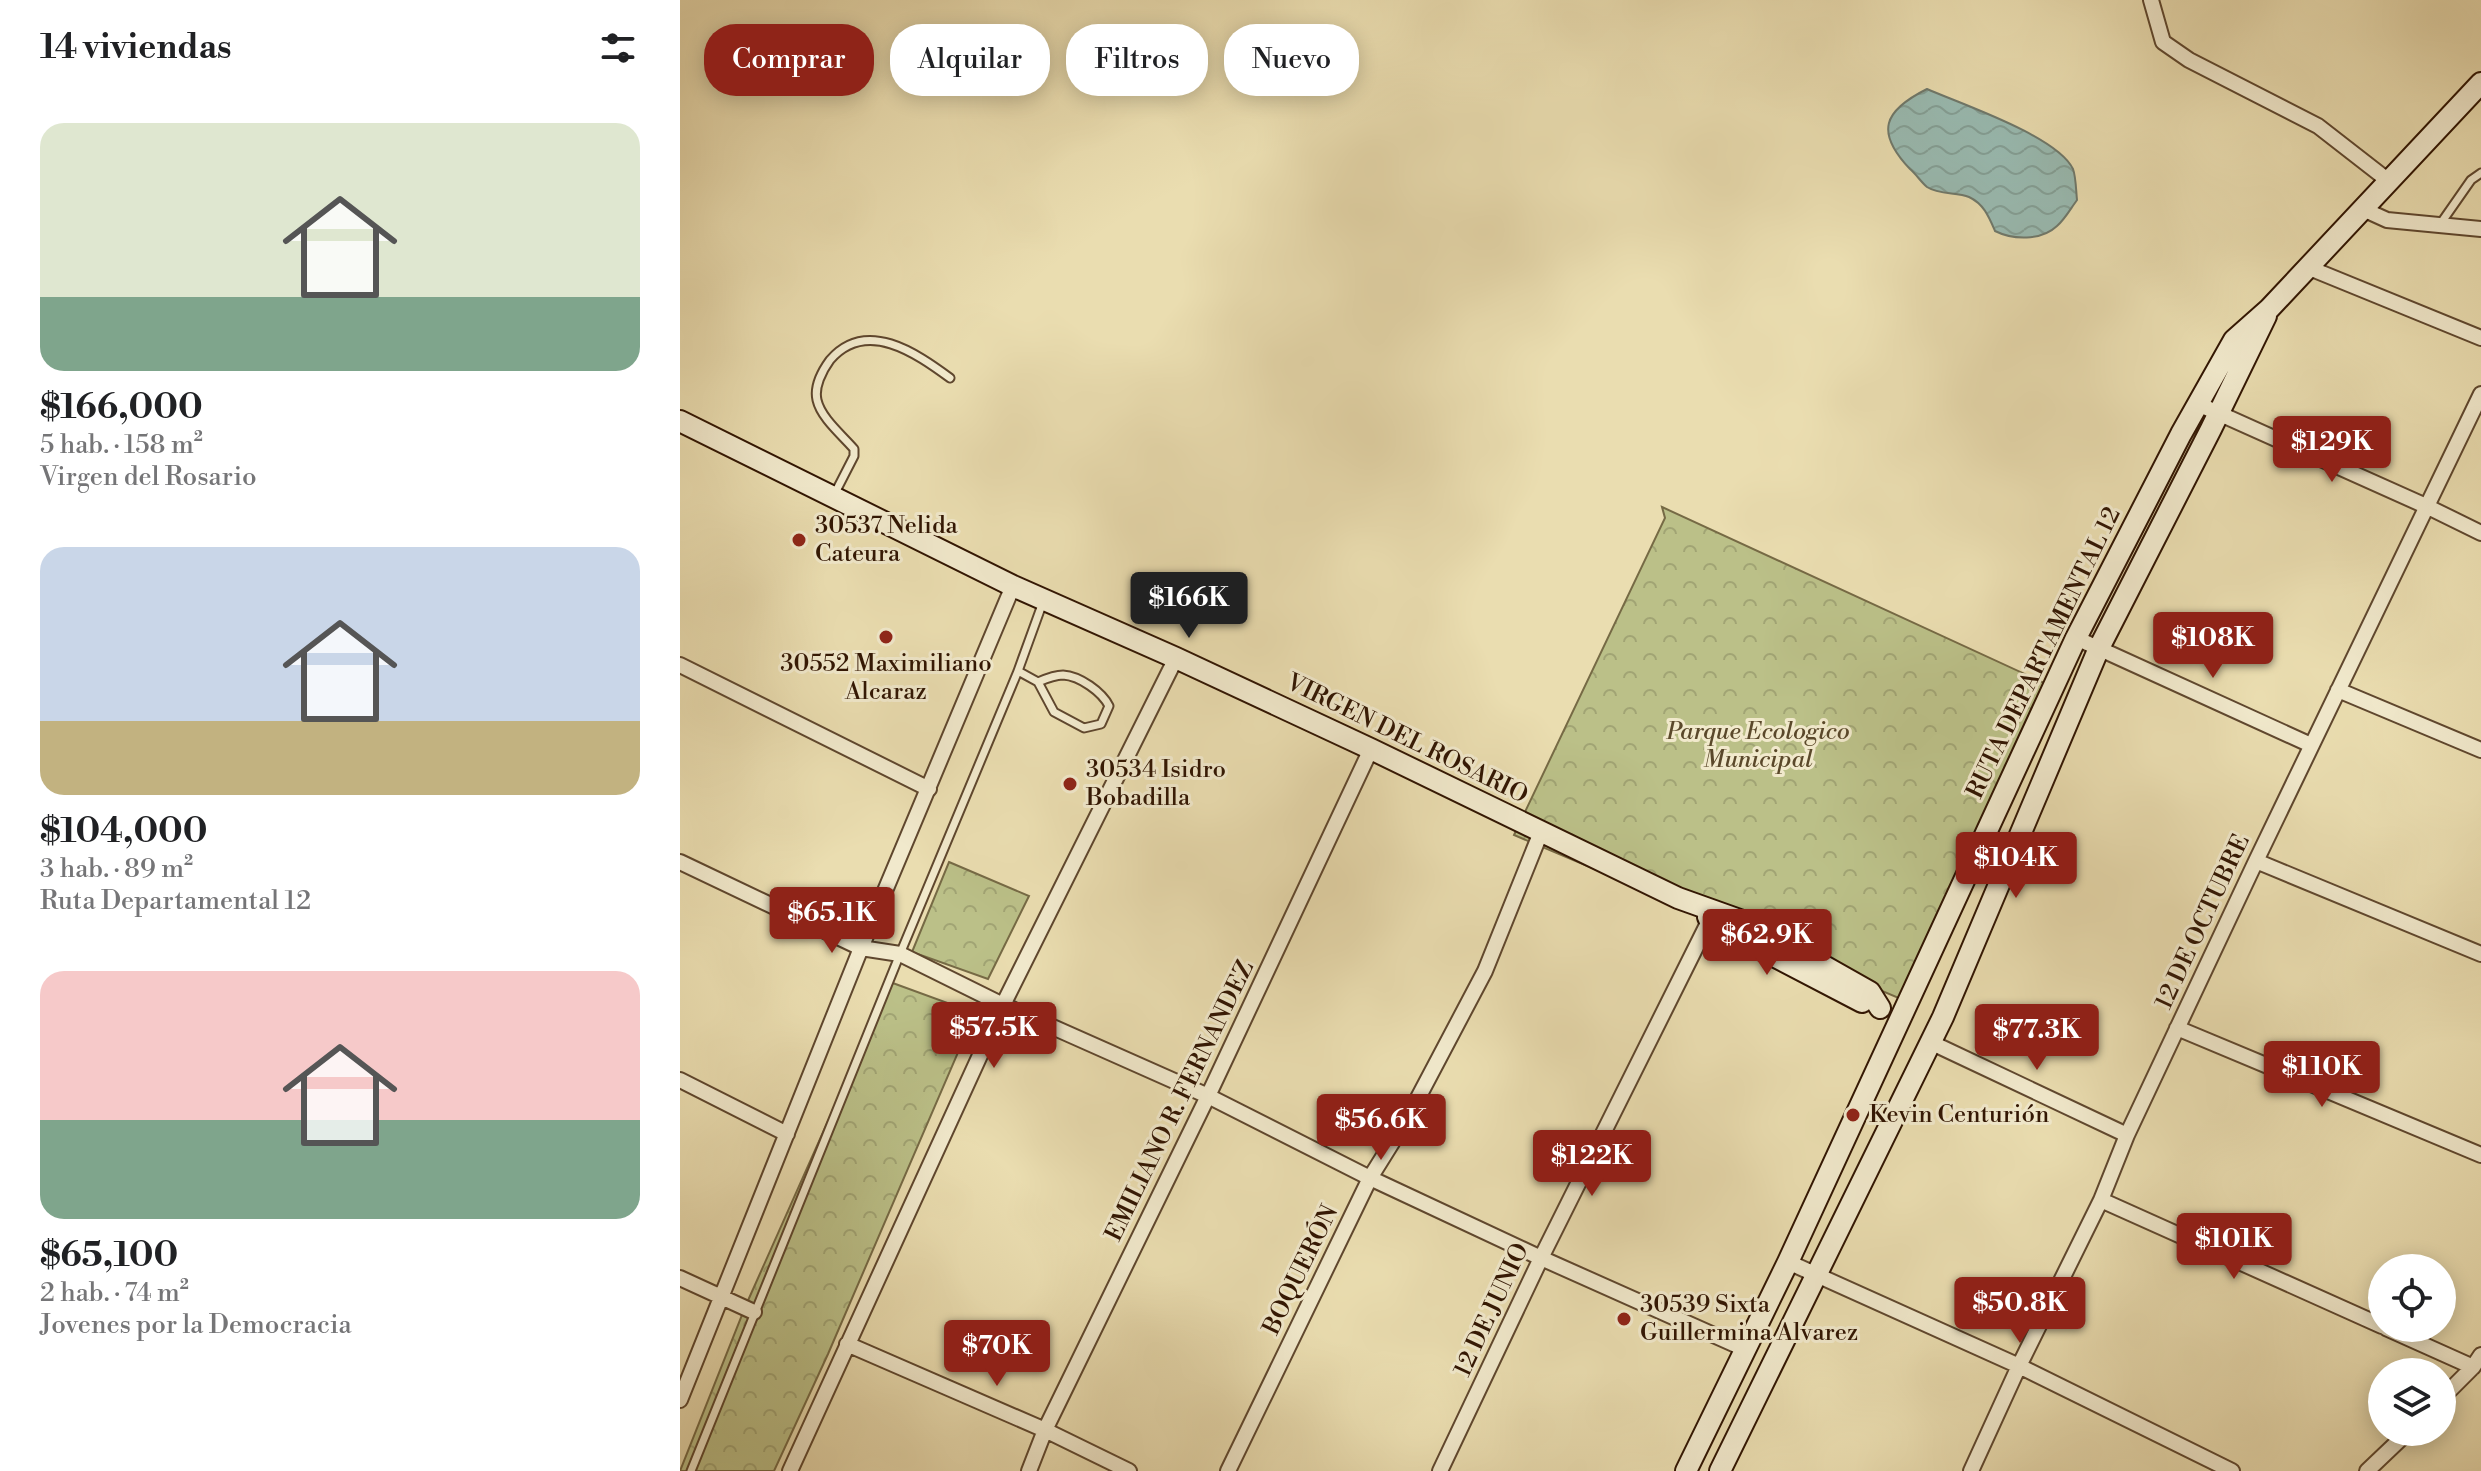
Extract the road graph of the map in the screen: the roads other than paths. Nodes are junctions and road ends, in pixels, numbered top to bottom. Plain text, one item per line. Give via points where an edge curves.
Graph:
1 (2151, 0) edge
2 (2481, 83) edge
3 (2481, 173) edge
4 (2390, 182) junction
5 (2365, 210) junction
6 (2439, 225) junction
7 (2481, 229) edge
8 (2307, 267) junction
9 (2269, 309) junction
10 (2481, 338) edge
11 (950, 378) dead end
12 (2481, 394) edge
13 (2198, 404) junction
14 (2219, 413) junction
15 (680, 421) edge
16 (833, 497) junction
17 (2428, 507) junction
18 (2481, 533) edge
19 (1013, 586) junction
20 (1044, 599) junction
21 (2076, 638) junction
22 (2099, 648) junction
23 (1176, 658) junction
24 (680, 665) edge
25 (1018, 671) junction
26 (1038, 682) junction
27 (2338, 690) junction
28 (2311, 745) junction
29 (1371, 749) junction
30 (2481, 750) edge
31 (929, 789) junction
32 (1541, 832) junction
33 (2256, 861) junction
34 (680, 862) edge
35 (1712, 914) junction
36 (861, 948) junction
37 (900, 954) junction
38 (2481, 954) edge
39 (1003, 1005) junction
40 (1900, 1022) junction
41 (2177, 1028) junction
42 (1930, 1042) junction
43 (680, 1080) edge
44 (1208, 1096) junction
45 (787, 1134) junction
46 (2127, 1135) junction
47 (2481, 1155) edge
48 (1370, 1178) junction
49 (2101, 1200) junction
50 (1541, 1258) junction
51 (1788, 1262) junction
52 (1817, 1273) junction
53 (680, 1278) edge
54 (721, 1296) junction
55 (754, 1312) junction
56 (2368, 1320) edge
57 (2425, 1342) edge
58 (847, 1344) junction
59 (1745, 1349) junction
60 (2477, 1361) edge
61 (2019, 1366) junction
62 (2456, 1383) edge
63 (680, 1400) edge
64 (1045, 1430) junction
65 (2393, 1446) edge
66 (691, 1471) edge
67 (790, 1471) edge
68 (1029, 1471) edge
69 (1129, 1471) edge
70 (1228, 1471) edge
71 (1440, 1471) edge
72 (1686, 1471) edge
73 (1720, 1471) edge
74 (1971, 1471) edge
75 (2232, 1471) edge
76 (2367, 1471) edge

1 - 4 street via 2163,42 2318,126
2 - 4 main road, RUTA DEPARTAMENTAL 12
3 - 6 lane
4 - 5 main road, RUTA DEPARTAMENTAL 12
5 - 6 street via 2387,220
5 - 8 main road, RUTA DEPARTAMENTAL 12
6 - 7 street
8 - 9 main road, RUTA DEPARTAMENTAL 12
8 - 10 street
9 - 13 main road, RUTA DEPARTAMENTAL 12 via 2234,340
9 - 14 main road, RUTA DEPARTAMENTAL 12
11 - 16 lane via 911,350 877,341 840,349 817,383 816,398 854,449
12 - 17 street, 12 DE OCTUBRE
13 - 14 street
13 - 21 main road, RUTA DEPARTAMENTAL 12
14 - 17 street
14 - 22 main road, RUTA DEPARTAMENTAL 12
15 - 16 main road, VIRGEN DEL ROSARIO
16 - 19 main road, VIRGEN DEL ROSARIO
17 - 18 street
17 - 27 street, 12 DE OCTUBRE
19 - 20 main road, VIRGEN DEL ROSARIO
19 - 31 street
20 - 23 main road, VIRGEN DEL ROSARIO
20 - 25 lane
21 - 22 street
21 - 40 main road, RUTA DEPARTAMENTAL 12
22 - 28 street
22 - 42 main road, RUTA DEPARTAMENTAL 12
23 - 29 main road, VIRGEN DEL ROSARIO
23 - 39 street
24 - 31 street
25 - 26 lane
25 - 37 lane
26 - 26 lane via 1054,712 1084,728 1101,724 1106,717 1104,695 1077,679 1064,675
27 - 28 street, 12 DE OCTUBRE
27 - 30 street
28 - 33 street, 12 DE OCTUBRE
29 - 32 main road, VIRGEN DEL ROSARIO
29 - 44 street, EMILIANO R. FERNANDEZ
31 - 36 street
32 - 35 main road, VIRGEN DEL ROSARIO
32 - 48 street, BOQUERÓN via 1485,971
33 - 38 street
33 - 41 street, 12 DE OCTUBRE
34 - 36 street
35 - 40 main road, VIRGEN DEL ROSARIO via 1748,923 1870,992 1880,1008
35 - 50 street, 12 DE JUNIO
36 - 37 street
36 - 45 street
37 - 39 street
37 - 55 lane
39 - 44 street
39 - 58 street
40 - 42 main road, VIRGEN DEL ROSARIO
40 - 51 main road, RUTA DEPARTAMENTAL 12
41 - 46 street, 12 DE OCTUBRE
41 - 47 street
42 - 46 street
42 - 52 main road, RUTA DEPARTAMENTAL 12
43 - 45 street
44 - 48 street
44 - 64 street, EMILIANO R. FERNANDEZ
45 - 54 street
46 - 49 street, 12 DE OCTUBRE
48 - 50 street
48 - 70 street, BOQUERÓN
49 - 56 street
49 - 61 street, 12 DE OCTUBRE
50 - 59 street
50 - 71 street, 12 DE JUNIO
51 - 52 street
51 - 59 main road, RUTA DEPARTAMENTAL 12
52 - 61 street
52 - 73 main road, RUTA DEPARTAMENTAL 12
53 - 54 street
54 - 55 street
54 - 63 street
55 - 66 lane
57 - 60 street
58 - 64 street
58 - 67 street
59 - 72 main road, RUTA DEPARTAMENTAL 12
60 - 62 street
61 - 74 street, 12 DE OCTUBRE
61 - 75 street
64 - 68 street, EMILIANO R. FERNANDEZ
64 - 69 street
65 - 76 street

